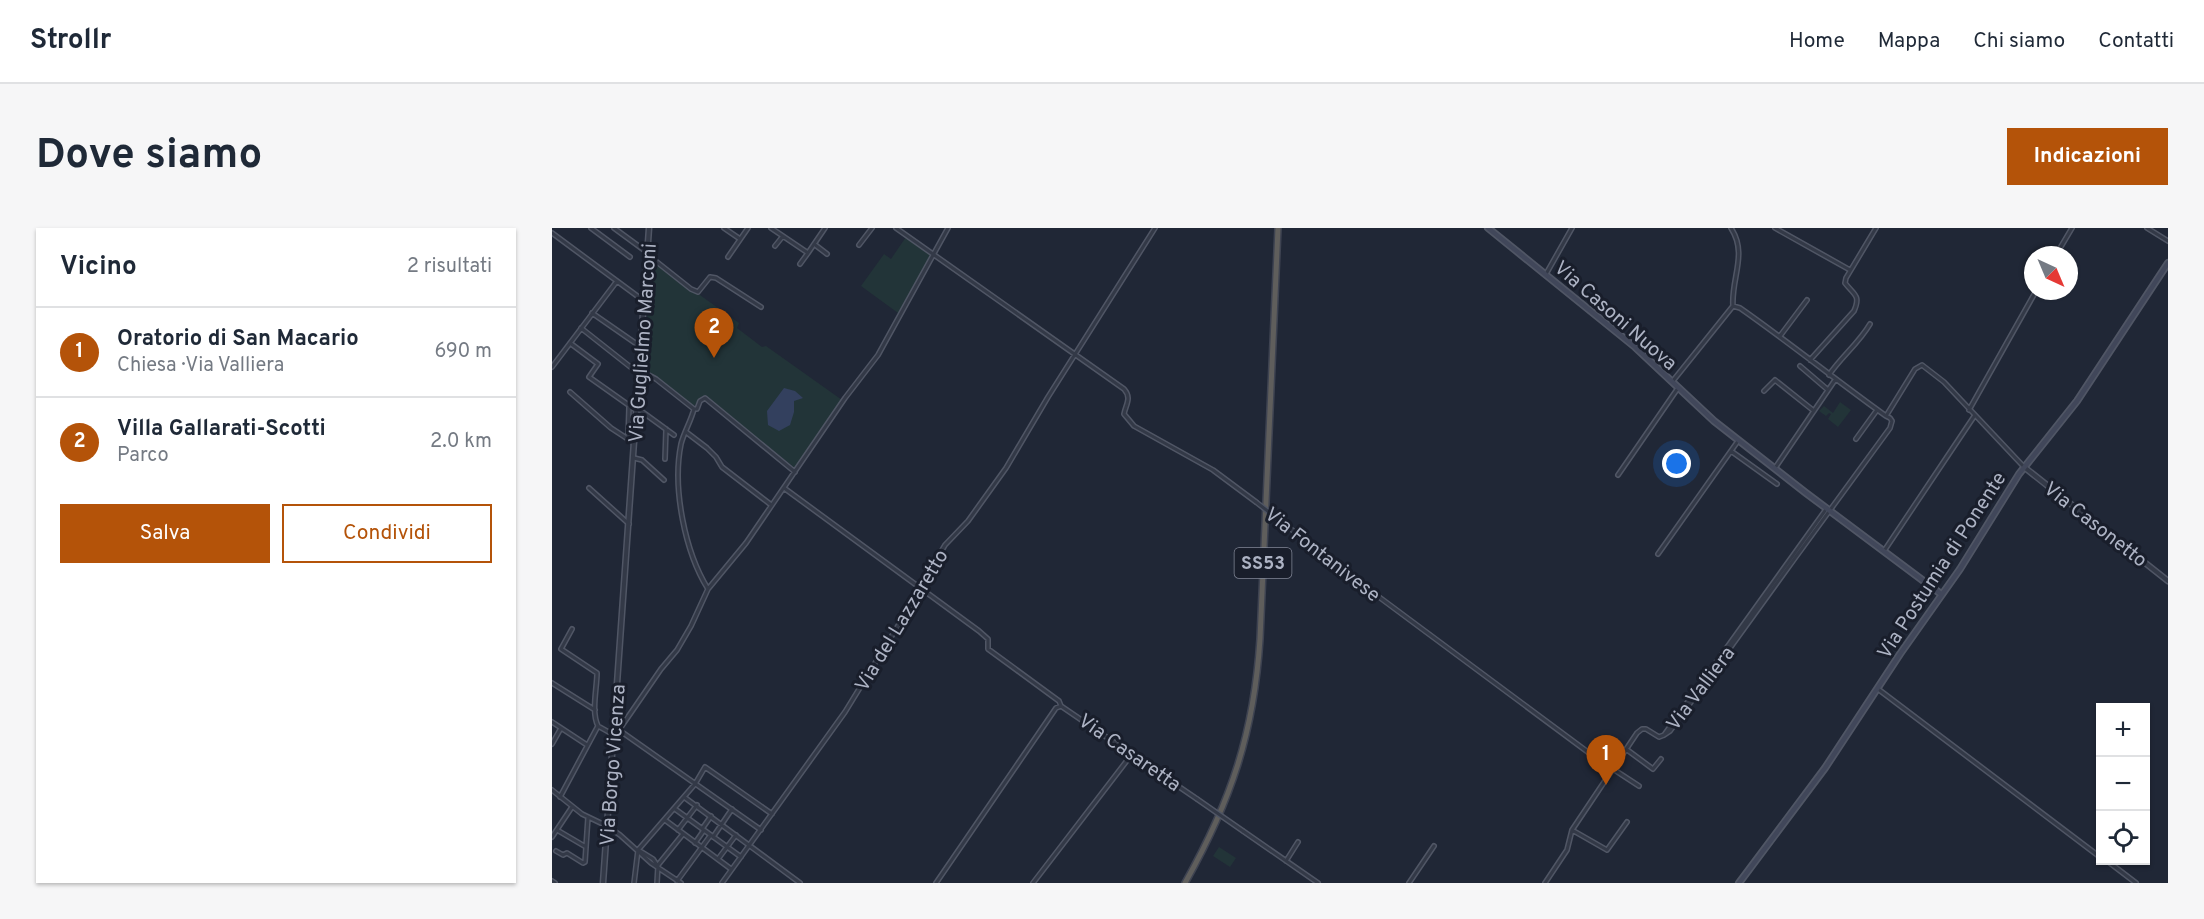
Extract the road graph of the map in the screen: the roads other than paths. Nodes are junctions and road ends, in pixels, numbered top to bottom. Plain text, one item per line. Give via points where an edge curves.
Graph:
1 (591, 228) edge
2 (614, 228) edge
3 (649, 228) edge
4 (724, 228) edge
5 (748, 228) edge
6 (771, 228) edge
7 (815, 228) edge
8 (825, 228) edge
9 (872, 228) edge
10 (896, 228) edge
11 (948, 228) edge
12 (1155, 228) edge
13 (1278, 228) edge
14 (1488, 228) edge
15 (1572, 228) edge
16 (1731, 228) edge
17 (1775, 228) edge
18 (1876, 228) edge
19 (2072, 228) edge
20 (2147, 228) edge
21 (552, 233) edge
22 (821, 234) junction
23 (783, 236) junction
24 (740, 239) junction
25 (2168, 241) edge
26 (814, 244) junction
27 (859, 245) dead end
28 (775, 246) dead end
29 (2061, 246) edge
30 (808, 253) junction
31 (647, 254) junction
32 (827, 254) dead end
33 (934, 255) junction
34 (630, 257) dead end
35 (728, 257) dead end
36 (2168, 263) edge
37 (800, 264) dead end
38 (1850, 270) junction
39 (1546, 274) junction
40 (616, 281) junction
41 (1807, 300) dead end
42 (2031, 300) edge
43 (644, 301) junction
44 (1733, 306) junction
45 (761, 307) dead end
46 (592, 313) junction
47 (1870, 324) dead end
48 (581, 328) junction
49 (1780, 336) junction
50 (570, 343) junction
51 (641, 347) junction
52 (1076, 354) junction
53 (1810, 360) junction
54 (1800, 366) dead end
55 (552, 367) edge
56 (639, 372) junction
57 (1828, 375) junction
58 (1835, 380) junction
59 (1672, 382) junction
60 (1678, 388) junction
61 (1828, 390) junction
62 (1764, 391) dead end
63 (570, 392) dead end
64 (629, 407) junction
65 (694, 409) junction
66 (637, 410) junction
67 (1877, 410) junction
68 (1969, 410) junction
69 (1814, 411) junction
70 (1975, 415) junction
71 (1886, 416) junction
72 (666, 429) junction
73 (686, 432) junction
74 (674, 435) dead end
75 (1856, 439) dead end
76 (628, 440) junction
77 (1738, 441) junction
78 (635, 443) junction
79 (1731, 451) junction
80 (634, 458) junction
81 (665, 459) dead end
82 (2024, 467) junction
83 (1775, 468) junction
84 (795, 472) junction
85 (1618, 475) dead end
86 (664, 480) dead end
87 (1777, 484) dead end
88 (589, 488) dead end
89 (784, 488) junction
90 (771, 505) junction
91 (1828, 509) junction
92 (629, 524) junction
93 (1884, 551) junction
94 (1658, 554) dead end
95 (2168, 581) edge
96 (922, 587) junction
97 (708, 590) junction
98 (1941, 594) junction
99 (572, 629) dead end
100 (620, 648) joint
101 (552, 683) edge
102 (1878, 689) junction
103 (1061, 706) junction
104 (595, 710) junction
105 (552, 722) edge
106 (598, 726) junction
107 (561, 728) junction
108 (616, 732) junction
109 (552, 744) edge
110 (587, 745) junction
111 (1626, 749) junction
112 (1132, 754) junction
113 (1661, 759) dead end
114 (1613, 769) junction
115 (695, 784) junction
116 (1639, 786) dead end
117 (552, 790) edge
118 (560, 797) junction
119 (684, 797) junction
120 (697, 805) junction
121 (572, 807) junction
122 (675, 809) junction
123 (732, 809) junction
124 (772, 814) junction
125 (711, 816) junction
126 (588, 817) junction
127 (687, 818) junction
128 (665, 820) junction
129 (1627, 822) dead end
130 (722, 824) junction
131 (607, 826) junction
132 (556, 830) junction
133 (678, 830) junction
134 (703, 830) junction
135 (761, 830) junction
136 (1572, 830) junction
137 (683, 834) junction
138 (736, 835) junction
139 (712, 836) junction
140 (552, 837) edge
141 (1298, 842) dead end
142 (695, 843) junction
143 (750, 845) junction
144 (1434, 846) dead end
145 (586, 847) junction
146 (727, 847) junction
147 (702, 848) junction
148 (638, 850) junction
149 (556, 851) dead end
150 (2096, 853) edge
151 (741, 857) junction
152 (718, 859) junction
153 (1286, 861) junction
154 (2111, 865) edge
155 (658, 866) junction
156 (732, 870) junction
157 (678, 882) edge
158 (603, 883) edge
159 (634, 883) edge
160 (657, 883) edge
161 (722, 883) edge
162 (800, 883) edge
163 (937, 883) edge
164 (1033, 883) edge
165 (1185, 883) edge
166 (1318, 883) edge
167 (1409, 883) edge
168 (1545, 883) edge
169 (1739, 883) edge
170 (2136, 883) edge

1 - 34 street
2 - 31 street
3 - 31 street, Via Guglielmo Marconi
4 - 24 street
5 - 24 street
6 - 23 street
7 - 22 street
8 - 22 street
9 - 27 street
10 - 33 street, Via Fontanivese
11 - 33 street
12 - 52 street, Via del Lazzaretto
13 - 165 highway, SS53 via 1255,693 1245,745 1227,800
14 - 39 main road, Via Casoni Nuova
15 - 39 street
16 - 44 street via 1739,247
17 - 38 street
18 - 38 street
19 - 29 street
20 - 25 street
21 - 40 street
22 - 26 street
23 - 28 street
23 - 30 street
24 - 35 street
26 - 30 street
26 - 32 street
30 - 37 street
31 - 43 street, Via Guglielmo Marconi
31 - 45 street via 691,290 698,292 710,277 716,278
33 - 52 street, Via Fontanivese
33 - 84 street via 878,355
36 - 82 main road, Via Postumia di Ponente via 2077,401
38 - 53 street via 1845,283 1858,302
39 - 59 main road, Via Casoni Nuova
40 - 43 street
40 - 46 street
41 - 49 street
42 - 68 street
43 - 51 street, Via Guglielmo Marconi
44 - 49 street
44 - 59 street
46 - 48 street
46 - 51 street
47 - 57 street
48 - 50 street
48 - 56 street
49 - 53 street
50 - 55 street
50 - 64 street via 597,364 590,377
51 - 56 street, Via Guglielmo Marconi
52 - 96 street, Via del Lazzaretto via 1006,468 968,521 945,545
52 - 114 street, Via Fontanivese, bridge via 1129,394 1124,414 1134,426 1213,470
53 - 57 street
54 - 61 street
56 - 65 street via 656,379
56 - 66 street, Via Guglielmo Marconi
57 - 58 street
58 - 61 street
58 - 67 street
59 - 60 main road, Via Casoni Nuova
60 - 77 main road, Via Casoni Nuova
60 - 85 street, Via Casoni Nuova
61 - 69 street
62 - 69 street via 1775,380
63 - 76 street
64 - 66 street
64 - 76 street
65 - 73 street
65 - 84 street via 705,398
66 - 72 street
66 - 78 street, Via Guglielmo Marconi
67 - 71 street
67 - 75 street
68 - 70 street
68 - 71 street via 1922,364
69 - 83 street
70 - 82 street
70 - 93 street
71 - 91 street, Via Valliera via 1892,422 1890,428
72 - 74 street
72 - 81 street
73 - 90 street via 717,457 722,467
73 - 97 street via 681,446 679,497 692,555
76 - 78 street
77 - 79 street
77 - 83 main road, Via Casoni Nuova
78 - 80 street, Via Guglielmo Marconi
79 - 87 street
79 - 94 street
80 - 86 street, Via Guglielmo Marconi via 642,460
80 - 92 street, Via Guglielmo Marconi
82 - 95 street, Via Casonetto
82 - 98 main road, Via Postumia di Ponente
83 - 91 main road, Via Casoni Nuova
84 - 89 street
88 - 92 street
89 - 90 street
89 - 96 street
90 - 97 street
91 - 93 main road, Via Casoni Nuova
91 - 111 street, Via Valliera via 1664,735 1642,729
92 - 100 street, Via Guglielmo Marconi
93 - 98 main road, Via Casoni Nuova
96 - 103 street via 988,639 988,649
96 - 124 street, Via del Lazzaretto via 845,712
97 - 108 street via 692,627
98 - 102 main road, Via Postumia di Ponente
99 - 104 street via 561,649 597,673
100 - 108 street, Via Borgo Vicenza
101 - 104 street
102 - 150 street
102 - 169 main road, Via Postumia di Ponente
103 - 112 street, Via Casaretta
103 - 163 street, Via Casaretta
104 - 106 street
105 - 107 street
106 - 108 street
106 - 110 street
107 - 109 street
107 - 110 street
108 - 115 street
108 - 131 street, Via Borgo Vicenza
110 - 118 street
111 - 113 street via 1653,769
111 - 114 street
112 - 153 street, Via Casaretta, bridge
112 - 164 street
114 - 116 street, Via Fontanivese
114 - 136 street
115 - 119 street
115 - 123 street
115 - 124 street via 705,767
117 - 118 street
118 - 121 street
119 - 120 street
119 - 122 street
120 - 125 street
120 - 127 street
121 - 126 street
121 - 132 street
122 - 127 street
122 - 128 street
123 - 130 street
123 - 135 street
124 - 135 street, Via del Lazzaretto
125 - 130 street
125 - 134 street
126 - 131 street
126 - 145 street
127 - 133 street
127 - 134 street
128 - 133 street
128 - 148 street
129 - 136 street via 1607,850
130 - 138 street
130 - 139 street
131 - 148 street
131 - 158 street, Via Borgo Vicenza
132 - 140 street
132 - 145 street
133 - 137 street
134 - 139 street
134 - 142 street
135 - 143 street, Via del Lazzaretto
136 - 168 street via 1567,850
137 - 142 street
137 - 155 street
138 - 143 street
138 - 146 street
139 - 146 street
139 - 147 street
141 - 153 street
142 - 147 street
143 - 151 street, Via del Lazzaretto
143 - 162 street
144 - 167 street
145 - 149 street via 583,863
146 - 151 street
146 - 152 street
147 - 152 street
147 - 157 street
148 - 155 street
148 - 159 street
151 - 156 street, Via del Lazzaretto
152 - 156 street
153 - 166 street, Via Casaretta
154 - 170 street
155 - 157 street
155 - 160 street
156 - 161 street, Via del Lazzaretto

